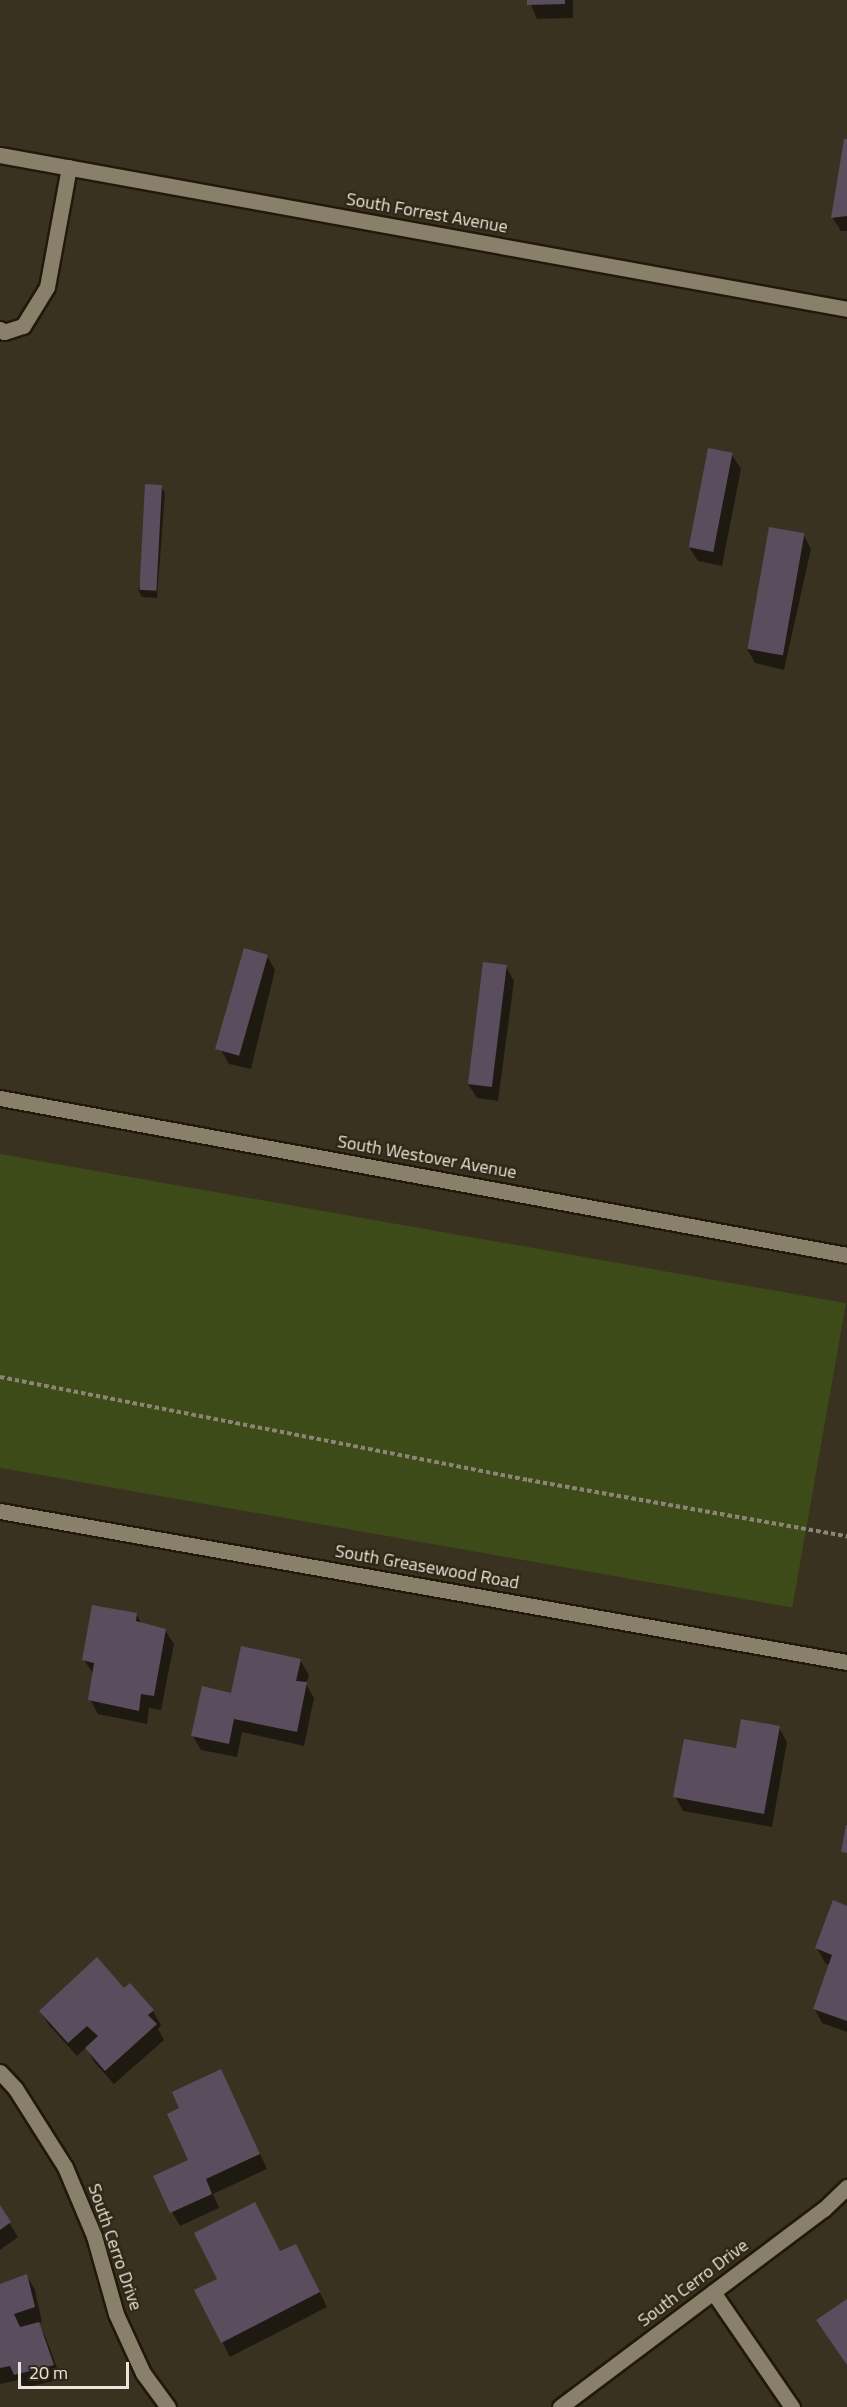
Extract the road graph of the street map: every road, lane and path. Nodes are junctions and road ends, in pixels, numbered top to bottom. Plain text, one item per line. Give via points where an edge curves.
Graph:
1 (0, 155) edge
2 (69, 167) junction
3 (847, 309) edge
4 (0, 329) edge
5 (0, 1098) edge
6 (847, 1255) edge
7 (0, 1377) edge
8 (0, 1510) edge
9 (847, 1536) edge
10 (847, 1662) edge
11 (0, 2072) edge
12 (847, 2187) edge
13 (713, 2292) junction
14 (168, 2407) edge
15 (560, 2407) edge
16 (792, 2407) edge

1 - 2 street, South Forrest Avenue
2 - 3 street, South Forrest Avenue
2 - 4 street via 47,287 23,326 4,332
5 - 6 street, South Westover Avenue
7 - 9 path via 528,1480
8 - 10 street, South Greasewood Road
11 - 14 street, South Cerro Drive via 15,2088 65,2167 94,2236 117,2314 143,2373
12 - 13 street, South Cerro Drive via 824,2209
13 - 15 street, South Cerro Drive
13 - 16 street

